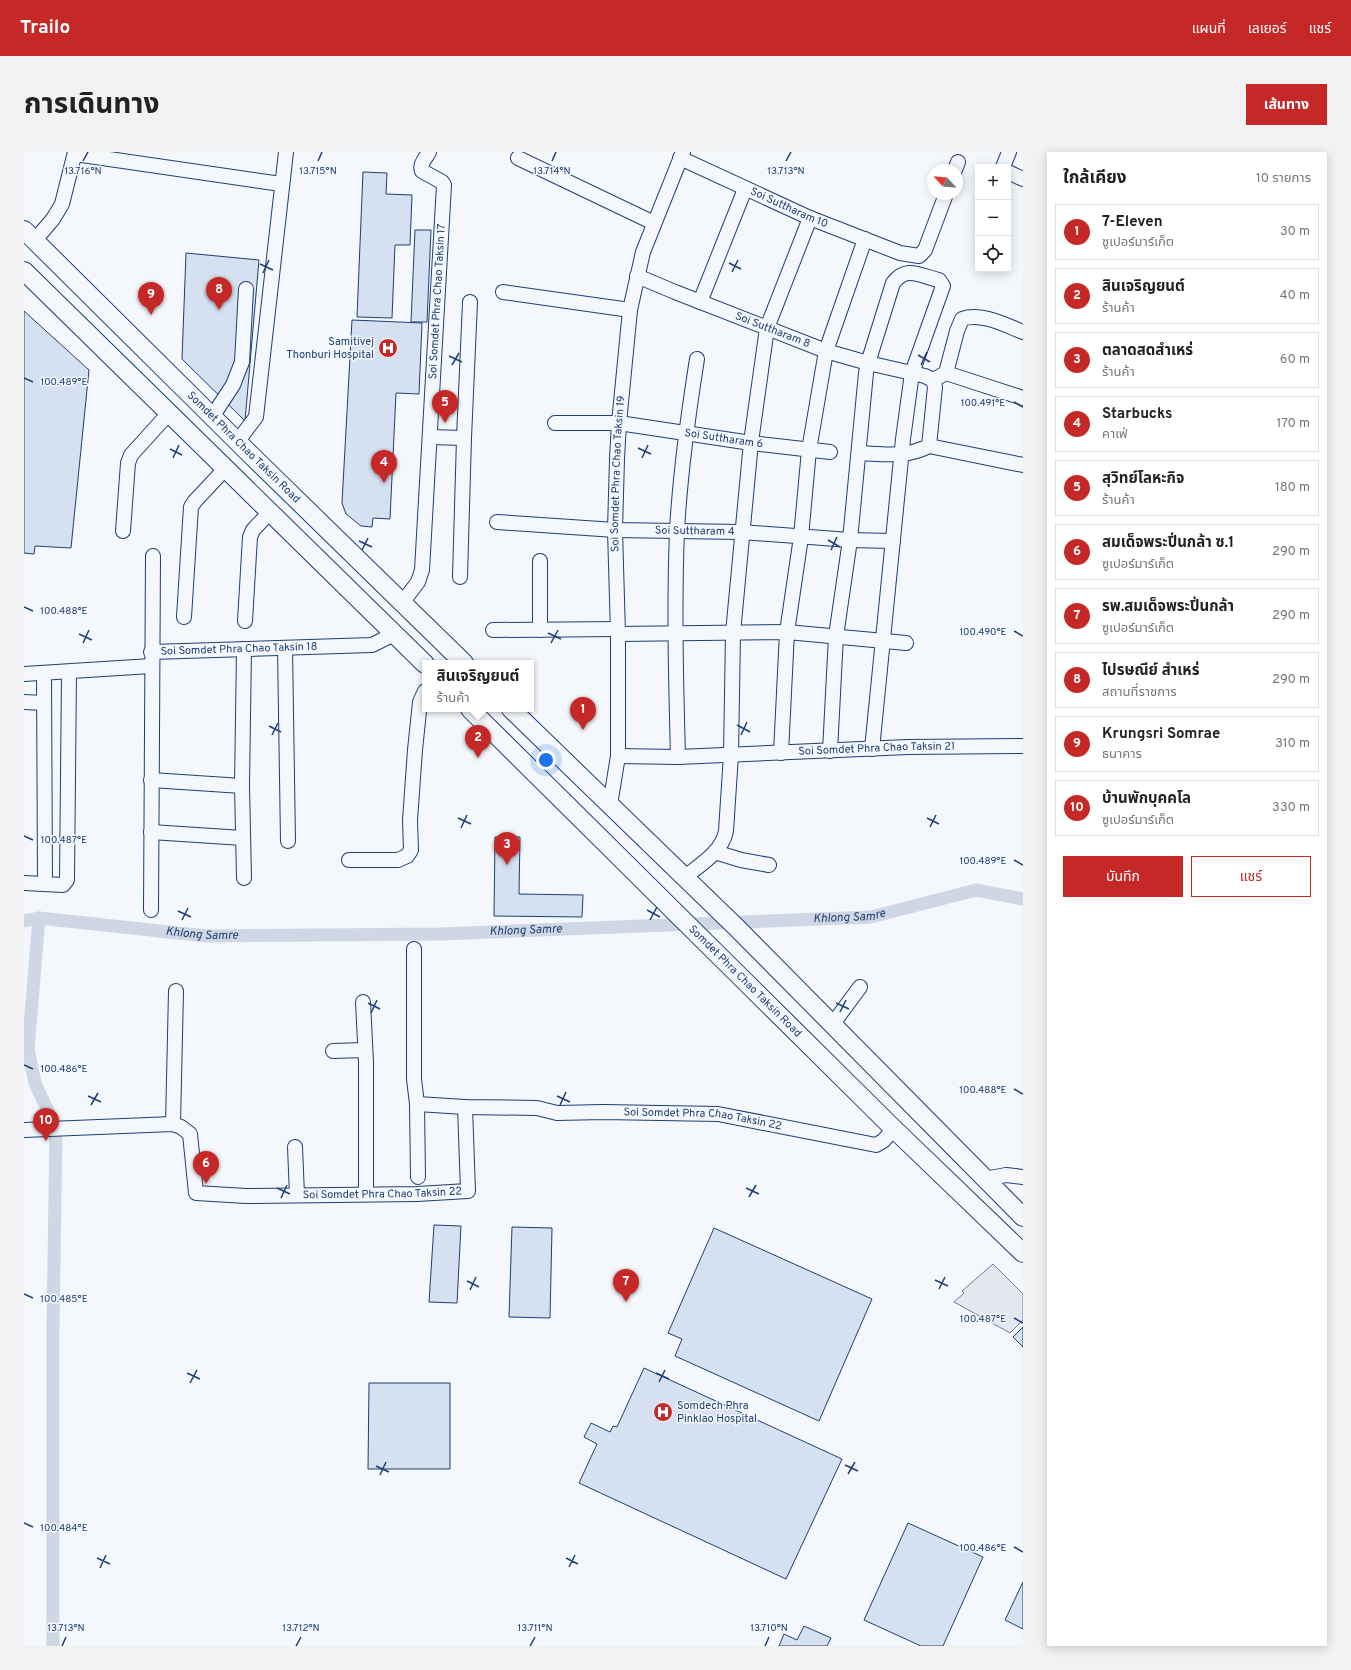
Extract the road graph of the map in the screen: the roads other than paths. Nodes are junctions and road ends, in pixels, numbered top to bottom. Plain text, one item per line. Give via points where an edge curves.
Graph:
1 (286, 152) edge
2 (429, 152) edge
3 (1009, 152) edge
4 (75, 153) edge
5 (681, 155) edge
6 (518, 158) dead end
7 (1004, 164) edge
8 (1011, 173) edge
9 (1023, 179) edge
10 (281, 184) junction
11 (745, 189) junction
12 (944, 200) edge
13 (810, 218) junction
14 (654, 223) junction
15 (29, 235) edge
16 (864, 239) junction
17 (24, 271) edge
18 (637, 276) junction
19 (246, 289) dead end
20 (503, 292) dead end
21 (470, 302) dead end
22 (700, 302) junction
23 (630, 310) junction
24 (767, 328) junction
25 (1023, 332) edge
26 (826, 350) junction
27 (697, 359) dead end
28 (868, 363) junction
29 (912, 373) junction
30 (946, 373) junction
31 (933, 380) junction
32 (1023, 398) edge
33 (169, 414) junction
34 (215, 420) junction
35 (555, 423) dead end
36 (619, 423) junction
37 (685, 432) junction
38 (430, 437) junction
39 (464, 438) junction
40 (237, 442) junction
41 (751, 443) junction
42 (199, 444) junction
43 (929, 446) junction
44 (810, 450) junction
45 (830, 452) dead end
46 (859, 452) junction
47 (903, 455) junction
48 (253, 457) junction
49 (1023, 466) edge
50 (230, 474) junction
51 (269, 513) junction
52 (497, 522) dead end
53 (615, 530) junction
54 (122, 531) dead end
55 (677, 531) junction
56 (741, 532) junction
57 (801, 537) junction
58 (850, 540) junction
59 (893, 541) junction
60 (153, 556) dead end
61 (540, 561) dead end
62 (460, 577) dead end
63 (402, 603) junction
64 (184, 617) dead end
65 (246, 621) dead end
66 (493, 630) dead end
67 (540, 630) junction
68 (618, 631) junction
69 (787, 632) junction
70 (733, 633) junction
71 (394, 634) junction
72 (675, 634) junction
73 (836, 636) junction
74 (882, 641) junction
75 (906, 643) dead end
76 (285, 648) junction
77 (244, 649) junction
78 (152, 652) junction
79 (461, 660) edge
80 (422, 661) edge
81 (151, 666) junction
82 (69, 672) junction
83 (44, 673) junction
84 (24, 674) edge
85 (422, 698) edge
86 (24, 702) edge
87 (44, 702) junction
88 (473, 712) edge
89 (514, 712) edge
90 (1023, 746) edge
91 (872, 749) junction
92 (830, 751) junction
93 (781, 753) junction
94 (731, 755) junction
95 (618, 756) junction
96 (678, 756) junction
97 (151, 780) junction
98 (242, 786) junction
99 (610, 805) junction
100 (151, 832) junction
101 (244, 838) junction
102 (288, 841) dead end
103 (715, 852) junction
104 (349, 860) dead end
105 (768, 866) dead end
106 (685, 877) junction
107 (244, 878) dead end
108 (45, 883) junction
109 (24, 884) edge
110 (151, 910) dead end
111 (414, 949) dead end
112 (860, 987) dead end
113 (176, 990) dead end
114 (363, 1002) dead end
115 (832, 1024) junction
116 (365, 1050) junction
117 (333, 1051) dead end
118 (416, 1104) junction
119 (465, 1107) junction
120 (173, 1124) junction
121 (894, 1129) junction
122 (24, 1130) edge
123 (295, 1146) dead end
124 (418, 1177) dead end
125 (1023, 1177) edge
126 (984, 1178) junction
127 (366, 1193) junction
128 (297, 1195) junction
129 (1023, 1217) edge
130 (1022, 1253) edge

1 - 10 street
2 - 38 street, Soi Somdet Phra Chao Taksin 17 via 421,166 422,171 444,185
3 - 7 street
4 - 10 street
4 - 15 street via 62,204 53,219
5 - 11 street, Soi Suttharam 10
5 - 14 street, Soi Somdet Phra Chao Taksin 19
6 - 14 street
8 - 9 street
10 - 40 street via 256,417
11 - 13 street, Soi Suttharam 10
11 - 22 street
12 - 16 street, Soi Suttharam 10 via 925,250 919,256 900,253
13 - 16 street, Soi Suttharam 10
13 - 24 street
14 - 18 street, Soi Somdet Phra Chao Taksin 19
15 - 34 main road, Somdet Phra Chao Taksin Road
16 - 26 street
17 - 33 main road
18 - 22 street, Soi Suttharam 8
18 - 23 street, Soi Somdet Phra Chao Taksin 19
19 - 34 street via 242,362
20 - 23 street
21 - 39 street
22 - 24 street, Soi Suttharam 8
23 - 36 street, Soi Somdet Phra Chao Taksin 19
24 - 26 street, Soi Suttharam 8
24 - 41 street
25 - 30 street via 980,317 962,319
26 - 28 street, Soi Suttharam 8
26 - 44 street
27 - 37 street
28 - 29 street, Soi Suttharam 8
28 - 29 street via 893,283 907,272 939,280 943,286
28 - 46 street
29 - 31 street, Soi Suttharam 8
29 - 47 street
30 - 31 street
30 - 32 street
31 - 43 street via 935,387
33 - 42 main road
33 - 54 street via 131,455 128,463
34 - 40 main road, Somdet Phra Chao Taksin Road
34 - 42 main road
35 - 36 street, Soi Suttharam 6
36 - 37 street, Soi Suttharam 6
36 - 53 street, Soi Somdet Phra Chao Taksin 19
37 - 41 street, Soi Suttharam 6
37 - 55 street
38 - 39 street
38 - 63 street, Soi Somdet Phra Chao Taksin 17 via 422,570 418,582
39 - 62 street
40 - 48 main road, Somdet Phra Chao Taksin Road
41 - 44 street, Soi Suttharam 6
41 - 56 street
42 - 50 main road
43 - 47 street
43 - 49 street
44 - 45 street, Soi Suttharam 6
44 - 57 street
46 - 47 street
46 - 58 street
47 - 59 street
48 - 50 main road
48 - 63 main road, Somdet Phra Chao Taksin Road
50 - 51 main road
50 - 64 street via 195,501 192,507
51 - 65 street via 250,537
51 - 71 main road
52 - 53 street, Soi Suttharam 4
53 - 55 street, Soi Suttharam 4
53 - 68 street, Soi Somdet Phra Chao Taksin 19
55 - 56 street, Soi Suttharam 4
55 - 72 street
56 - 57 street, Soi Suttharam 4
56 - 70 street
57 - 58 street, Soi Suttharam 4
57 - 69 street
58 - 59 street, Soi Suttharam 4
58 - 73 street
59 - 74 street
60 - 78 street
61 - 67 street
63 - 79 main road, Somdet Phra Chao Taksin Road
66 - 67 street
67 - 68 street
68 - 72 street
68 - 95 street, Soi Somdet Phra Chao Taksin 19
69 - 70 street
69 - 73 street
69 - 93 street
70 - 72 street
70 - 94 street
71 - 76 street, Soi Somdet Phra Chao Taksin 18 via 372,645
71 - 80 main road
72 - 96 street
73 - 74 street
73 - 92 street
74 - 75 street
74 - 91 street
76 - 77 street, Soi Somdet Phra Chao Taksin 18
76 - 102 street
77 - 78 street, Soi Somdet Phra Chao Taksin 18
77 - 98 street
78 - 81 street, Soi Somdet Phra Chao Taksin 18
81 - 82 street, Soi Somdet Phra Chao Taksin 18
81 - 97 street
82 - 83 street, Soi Somdet Phra Chao Taksin 18
82 - 108 street via 66,880 63,885
83 - 84 street, Soi Somdet Phra Chao Taksin 18
83 - 87 street
85 - 104 street via 415,750 410,820 411,850 407,856 398,860
86 - 87 street
87 - 108 street
88 - 121 main road, Somdet Phra Chao Taksin Road
89 - 99 main road
90 - 91 street, Soi Somdet Phra Chao Taksin 21
91 - 92 street, Soi Somdet Phra Chao Taksin 21
92 - 93 street, Soi Somdet Phra Chao Taksin 21
93 - 94 street, Soi Somdet Phra Chao Taksin 21
94 - 96 street, Soi Somdet Phra Chao Taksin 21
94 - 103 street via 726,831 724,840
95 - 96 street, Soi Somdet Phra Chao Taksin 21
95 - 99 street, Soi Somdet Phra Chao Taksin 19
97 - 98 street
97 - 100 street
98 - 101 street
99 - 106 main road
100 - 101 street
100 - 110 street
101 - 107 street
103 - 105 street
103 - 106 street
106 - 115 main road
108 - 109 street
111 - 118 street
112 - 115 street
113 - 120 street
114 - 116 street
115 - 126 main road
116 - 117 street
116 - 127 street
118 - 119 street
118 - 124 street
119 - 121 street, Soi Somdet Phra Chao Taksin 22 via 537,1108 557,1113 718,1114 876,1145
119 - 127 street, Soi Somdet Phra Chao Taksin 22 via 468,1191
120 - 122 street
120 - 128 street, Soi Somdet Phra Chao Taksin 22 via 190,1134 196,1193 246,1196
121 - 130 main road, Somdet Phra Chao Taksin Road
123 - 128 street
125 - 126 street via 1006,1175
126 - 129 main road
127 - 128 street, Soi Somdet Phra Chao Taksin 22

